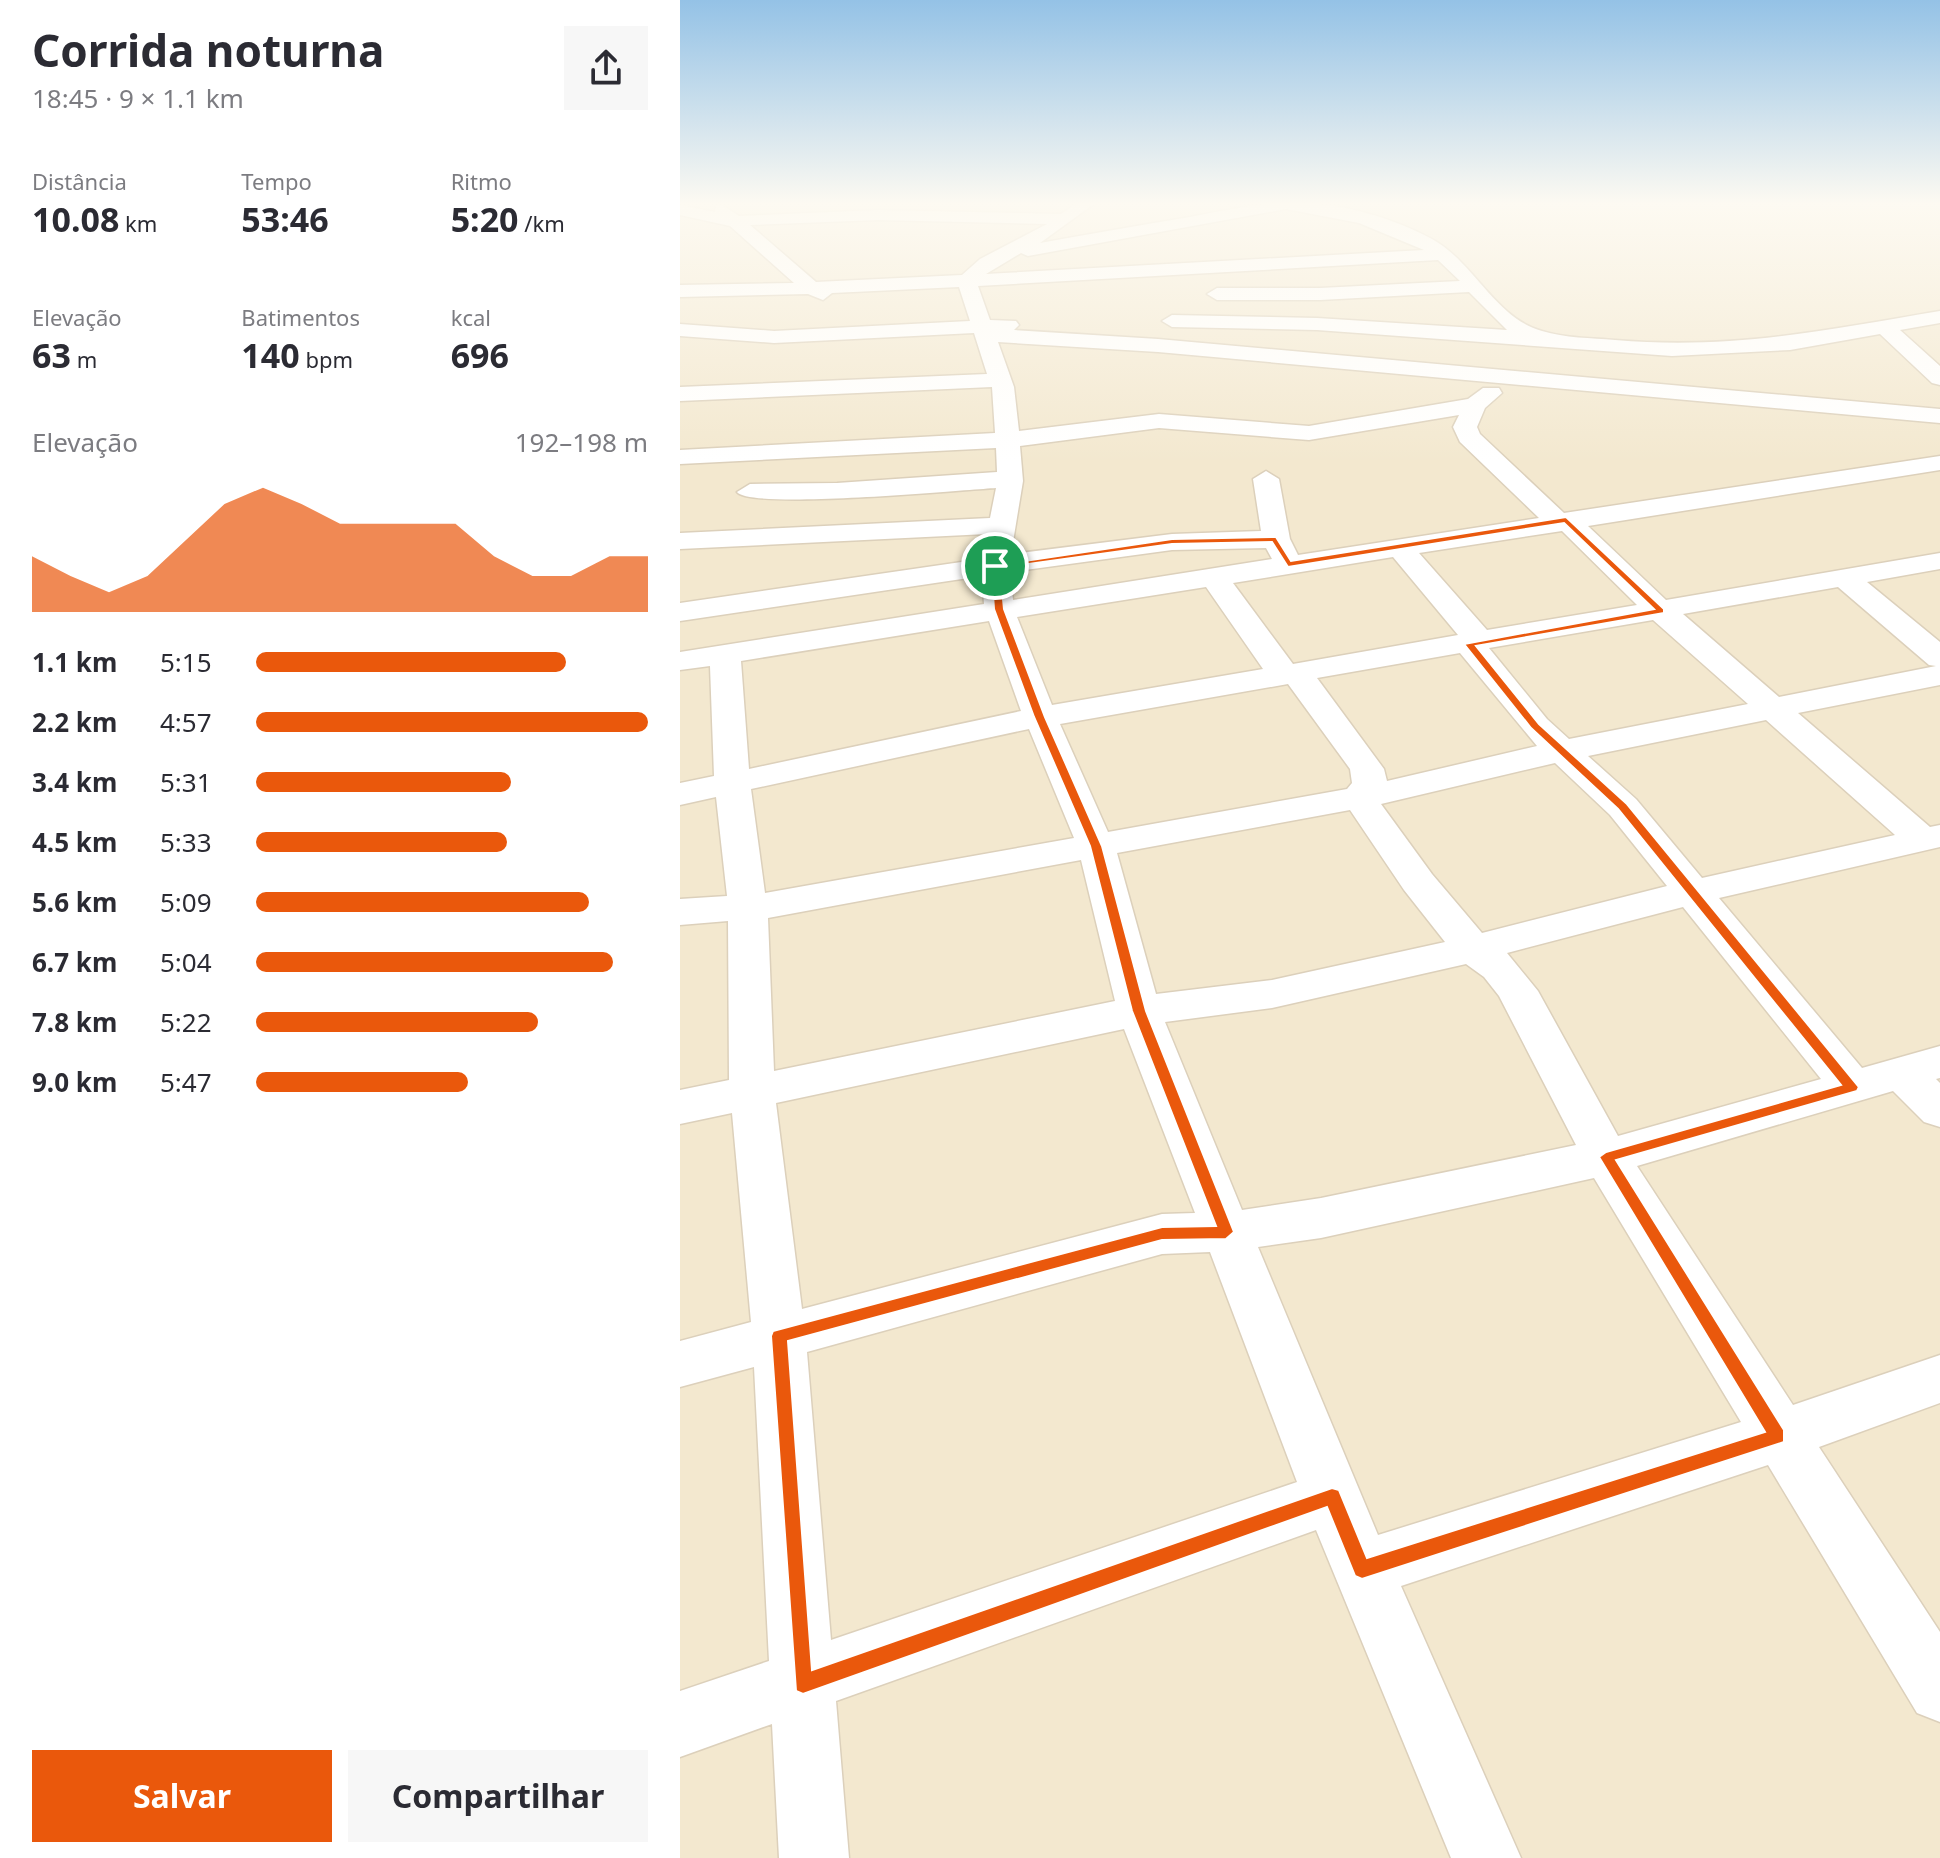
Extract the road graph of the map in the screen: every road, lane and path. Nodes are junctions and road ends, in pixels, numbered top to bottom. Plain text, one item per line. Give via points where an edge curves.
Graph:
1 (970, 289) edge
2 (736, 290) edge
3 (814, 290) edge
4 (984, 290) edge
5 (1391, 290) edge
6 (1477, 290) edge
7 (680, 291) edge
8 (1191, 294) dead end
9 (1085, 295) dead end
10 (1940, 317) edge
11 (1123, 321) dead end
12 (1154, 321) dead end
13 (1884, 327) junction
14 (680, 330) edge
15 (983, 330) junction
16 (894, 331) junction
17 (1403, 331) junction
18 (754, 336) junction
19 (1545, 340) junction
20 (680, 342) edge
21 (1377, 367) junction
22 (1510, 378) junction
23 (1940, 378) edge
24 (1001, 380) junction
25 (680, 394) edge
26 (1475, 405) junction
27 (1444, 411) junction
28 (1940, 416) edge
29 (1009, 440) junction
30 (772, 452) junction
31 (680, 457) edge
32 (1940, 463) edge
33 (1009, 479) junction
34 (1266, 479) dead end
35 (750, 492) junction
36 (1561, 520) junction
37 (1005, 525) junction
38 (725, 538) junction
39 (680, 541) edge
40 (1398, 546) junction
41 (1282, 552) junction
42 (1940, 561) edge
43 (1214, 577) junction
44 (1843, 577) junction
45 (997, 588) junction
46 (1661, 611) junction
47 (680, 612) edge
48 (1469, 644) junction
49 (703, 658) edge
50 (1940, 658) edge
51 (1298, 675) junction
52 (1940, 675) edge
53 (1772, 708) junction
54 (1040, 717) junction
55 (1565, 750) junction
56 (732, 781) junction
57 (680, 794) edge
58 (1359, 798) junction
59 (1931, 838) edge
60 (1096, 846) junction
61 (1693, 892) junction
62 (748, 909) junction
63 (680, 912) edge
64 (1473, 949) junction
65 (1139, 1011) junction
66 (1921, 1068) edge
67 (1852, 1087) junction
68 (752, 1089) junction
69 (680, 1107) edge
70 (1940, 1110) edge
71 (1606, 1157) junction
72 (1226, 1232) junction
73 (779, 1336) junction
74 (680, 1364) edge
75 (1940, 1379) edge
76 (1778, 1436) junction
77 (1332, 1497) junction
78 (1362, 1569) junction
79 (803, 1684) junction
80 (1940, 1690) edge
81 (680, 1724) edge
82 (814, 1858) edge
83 (1486, 1858) edge

1 - 15 street
2 - 7 street
3 - 16 street
4 - 9 street
5 - 8 street
6 - 19 street via 1521,330
10 - 13 street
11 - 15 street
12 - 17 street
13 - 19 street via 1726,349
13 - 23 street
14 - 18 street
15 - 16 street
15 - 21 street
15 - 24 street
16 - 18 street
17 - 19 street
17 - 21 street
18 - 20 street
19 - 22 street
21 - 22 street
21 - 27 street
22 - 26 street
22 - 28 street
24 - 25 street
24 - 29 street
26 - 27 street
26 - 36 street via 1465,427 1469,437
27 - 29 street via 1309,433 1159,421
29 - 30 street
29 - 33 street
30 - 31 street
30 - 35 street
32 - 36 street
33 - 35 street
33 - 37 street
34 - 41 street
35 - 38 street
36 - 40 street
36 - 46 street
37 - 38 street
37 - 45 street via 998,542
38 - 39 street
40 - 41 street
40 - 48 street via 1472,631
41 - 43 street
41 - 45 street via 1172,542
42 - 44 street
43 - 45 street
43 - 51 street via 1277,666
44 - 46 street
44 - 50 street
45 - 47 street
45 - 49 street
45 - 54 street
46 - 48 street
46 - 53 street
48 - 51 street
48 - 55 street via 1535,726
49 - 56 street
51 - 54 street
51 - 58 street via 1367,769 1370,783
52 - 53 street
53 - 55 street
53 - 59 street
54 - 56 street
54 - 60 street
55 - 58 street
55 - 61 street via 1623,807
56 - 57 street
56 - 62 street
58 - 60 street
58 - 64 street
59 - 61 street
60 - 62 street
60 - 65 street
61 - 64 street
61 - 67 street
62 - 63 street
62 - 68 street
64 - 65 street via 1272,994
64 - 71 street via 1499,967 1517,991
65 - 68 street
65 - 72 street
66 - 67 street
66 - 70 street
67 - 71 street
68 - 69 street
68 - 73 street
71 - 72 street via 1321,1218
71 - 76 street
72 - 73 street via 1162,1234
72 - 77 street
73 - 74 street
73 - 79 street
75 - 76 street
76 - 78 street
76 - 80 street
77 - 78 street
77 - 79 street
78 - 83 street
79 - 81 street
79 - 82 street

